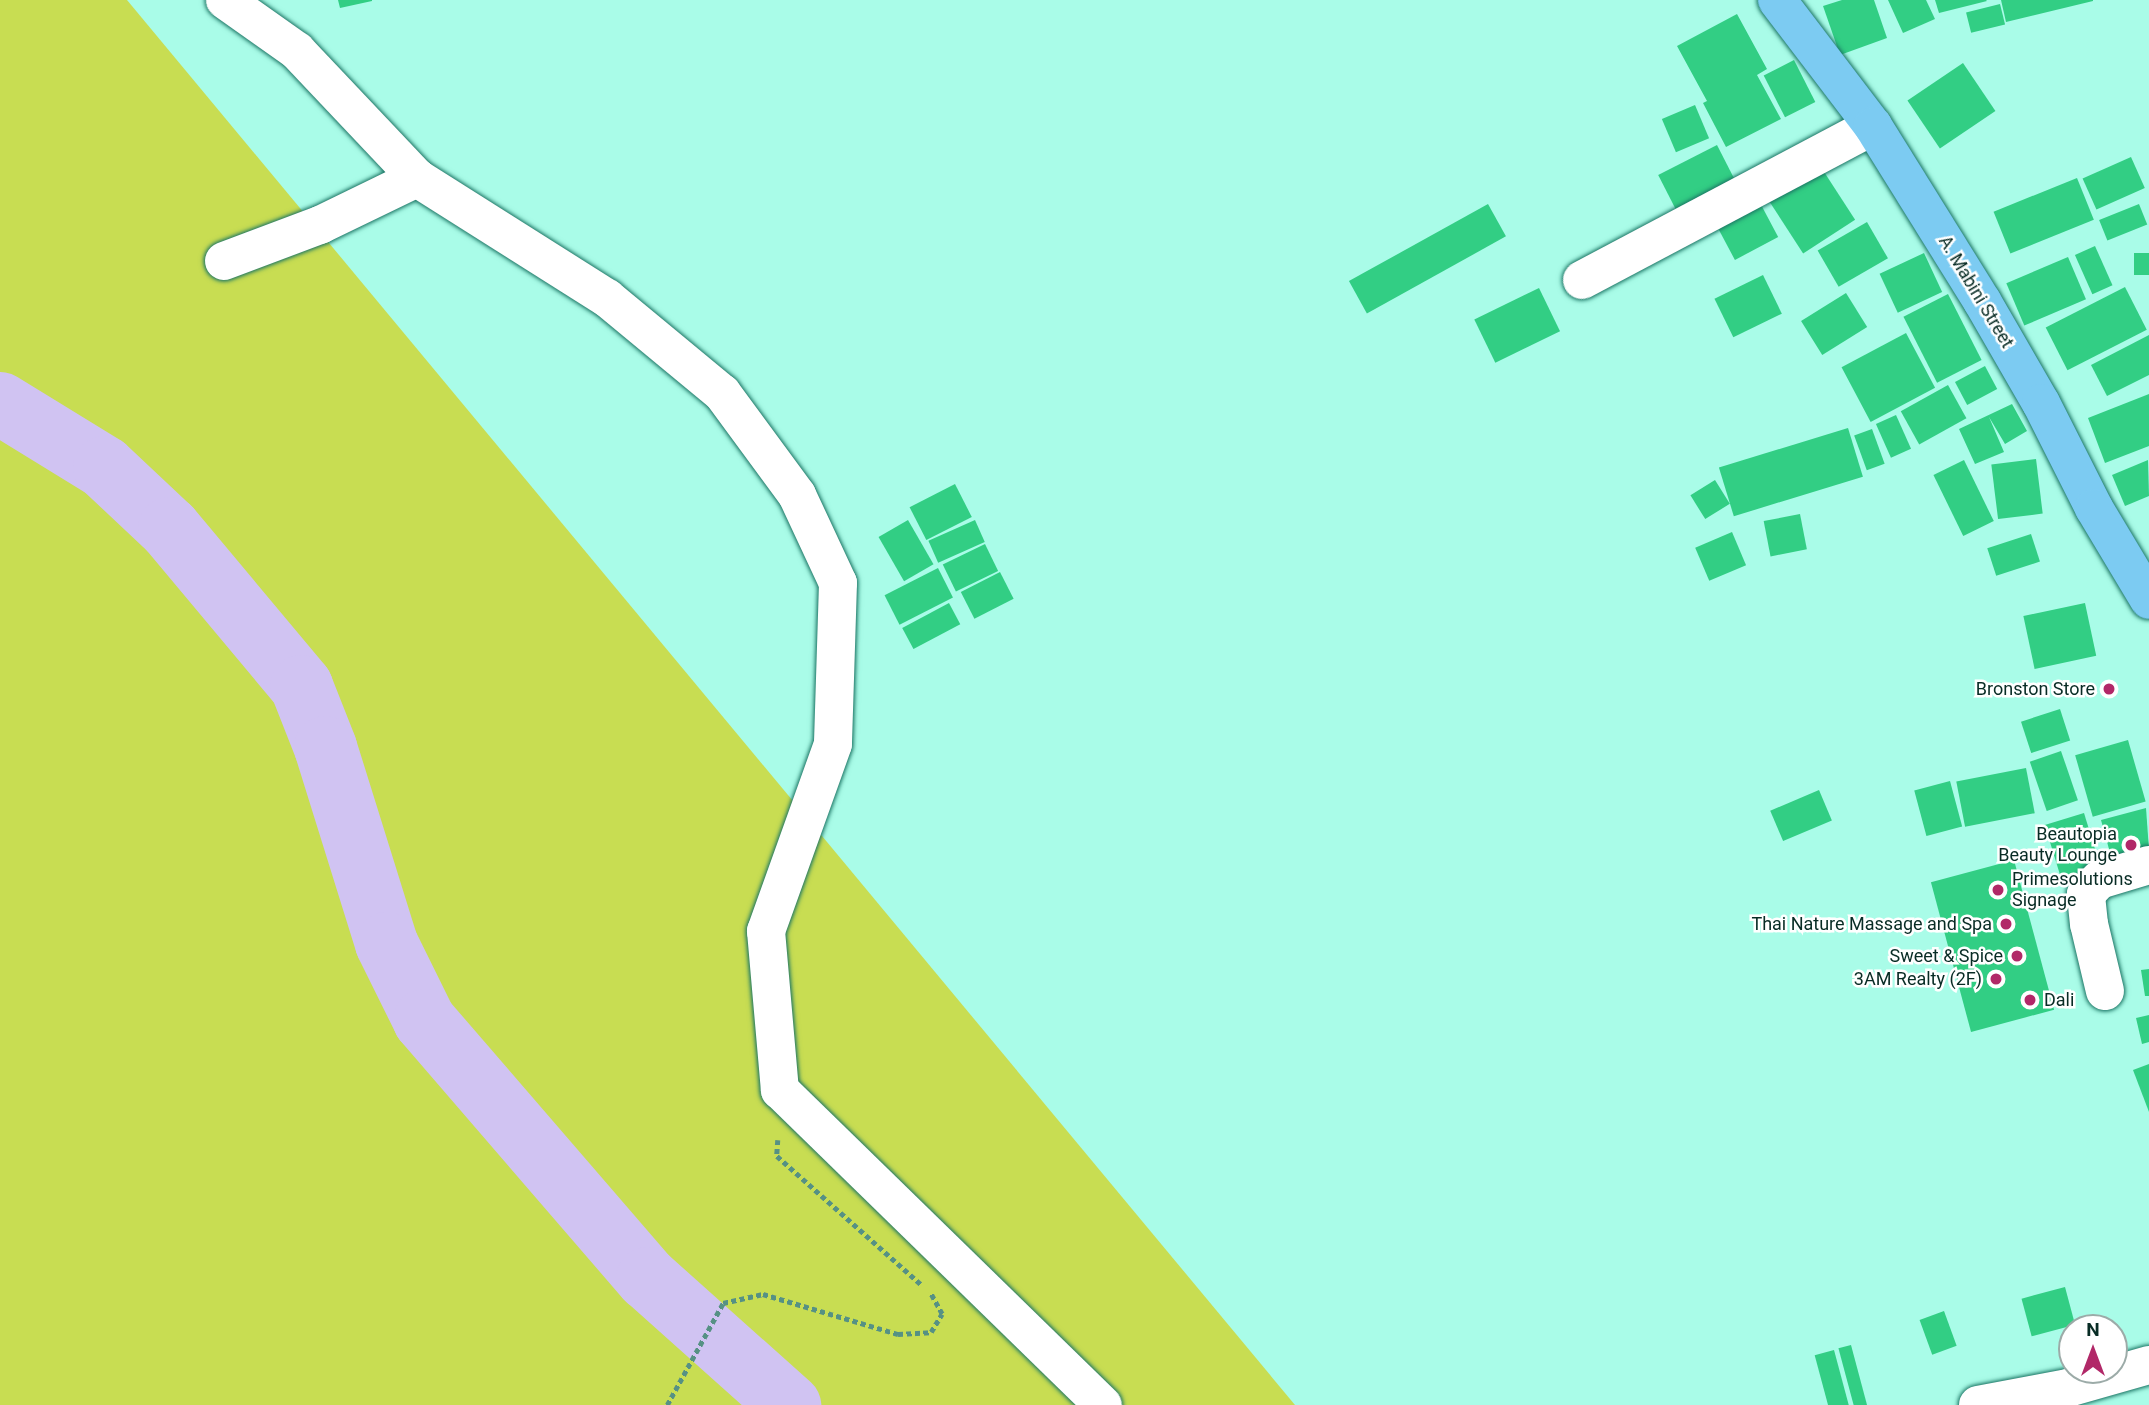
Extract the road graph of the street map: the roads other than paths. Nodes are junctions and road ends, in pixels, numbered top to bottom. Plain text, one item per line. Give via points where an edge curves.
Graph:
1 (225, 0) edge
2 (1777, 0) edge
3 (1873, 126) junction
4 (417, 177) junction
5 (224, 261) dead end
6 (1582, 280) dead end
7 (2149, 600) edge
8 (2149, 865) edge
9 (2105, 991) dead end
10 (2149, 1364) edge
11 (1103, 1405) edge
12 (1978, 1405) edge

1 - 4 street via 298,51
2 - 3 main road, A. Mabini Street
3 - 6 street
3 - 7 main road, A. Mabini Street via 2022,369 2094,508
4 - 5 street via 320,225
4 - 11 street via 607,298 722,393 797,495 838,583 833,744 766,931 780,1090
8 - 9 street via 2099,880 2086,894
10 - 12 street via 2067,1388

